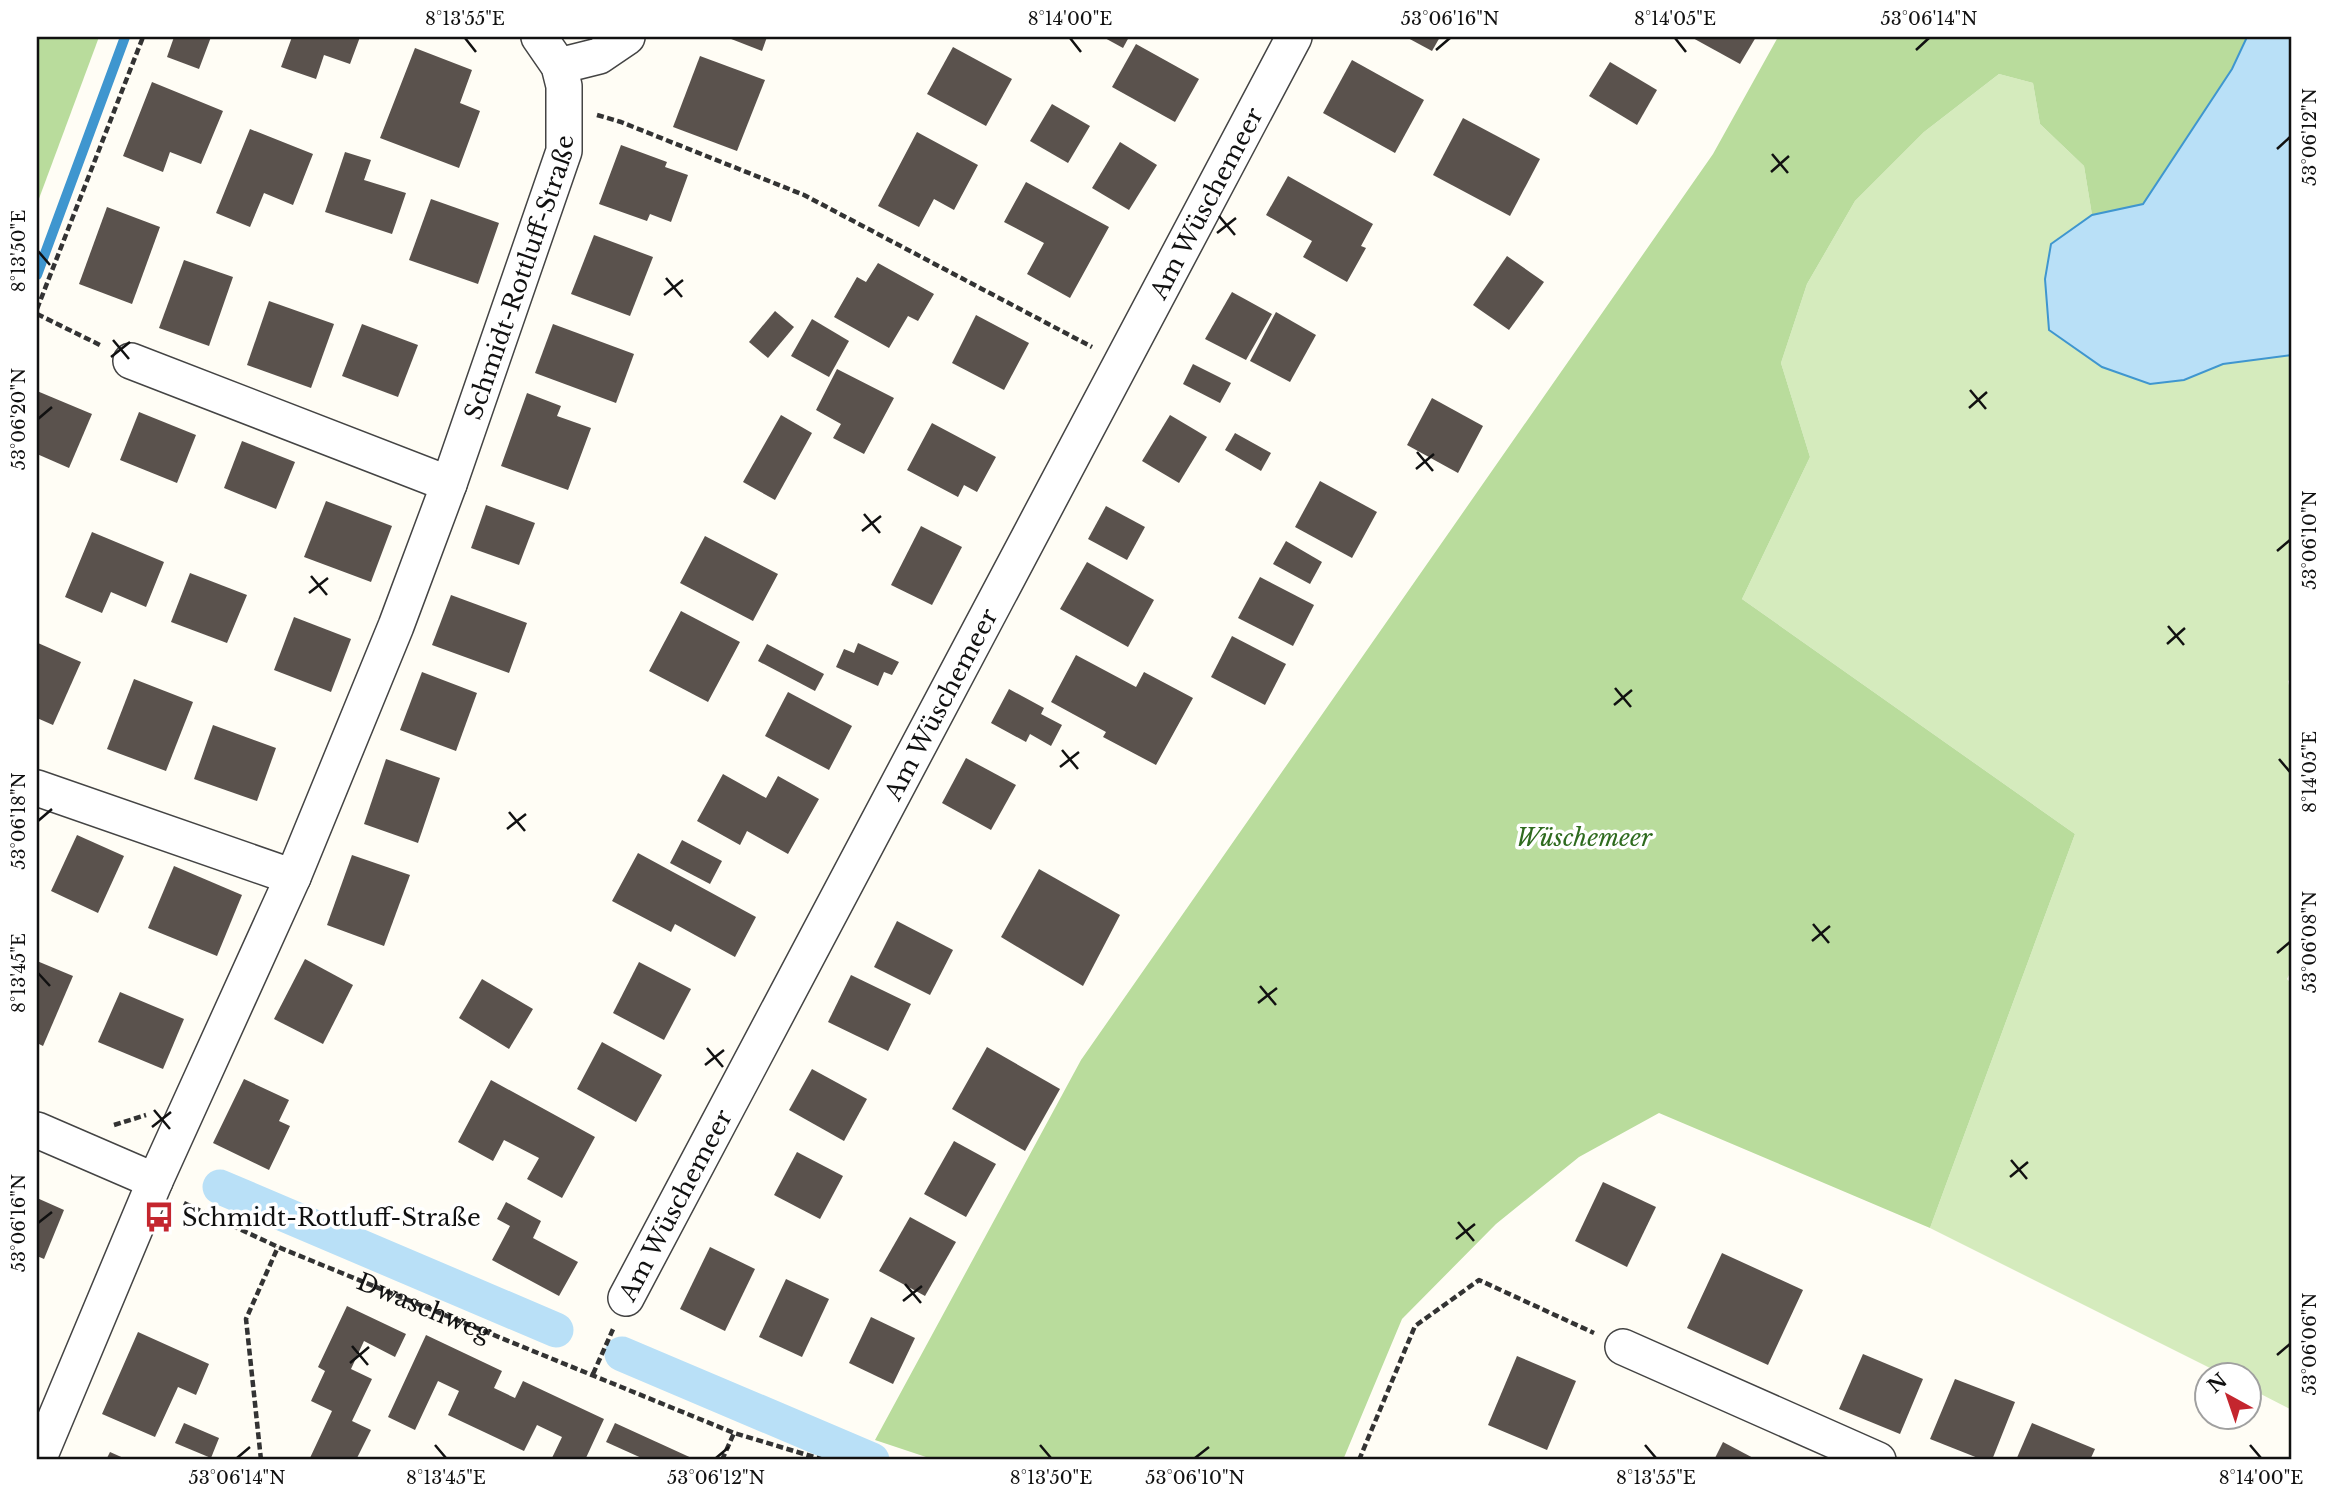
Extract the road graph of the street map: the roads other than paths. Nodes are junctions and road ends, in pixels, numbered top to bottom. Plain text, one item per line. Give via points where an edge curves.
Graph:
1 (539, 37) edge
2 (627, 37) edge
3 (1294, 37) edge
4 (559, 66) junction
5 (131, 361) road end
6 (449, 484) junction
7 (37, 788) edge
8 (293, 877) junction
9 (37, 1130) edge
10 (155, 1181) junction
11 (626, 1298) road end
12 (1623, 1347) road end
13 (38, 1460) edge
14 (1878, 1460) edge

1 - 4 street
2 - 4 street via 599,56
3 - 11 street, Am Wüschemeer
4 - 6 street, Schmidt-Rottluff-Straße via 566,107 564,151
5 - 6 street
6 - 8 street, Schmidt-Rottluff-Straße
7 - 8 street
8 - 10 street, Schmidt-Rottluff-Straße
9 - 10 street
10 - 13 street, Schmidt-Rottluff-Straße
12 - 14 street

